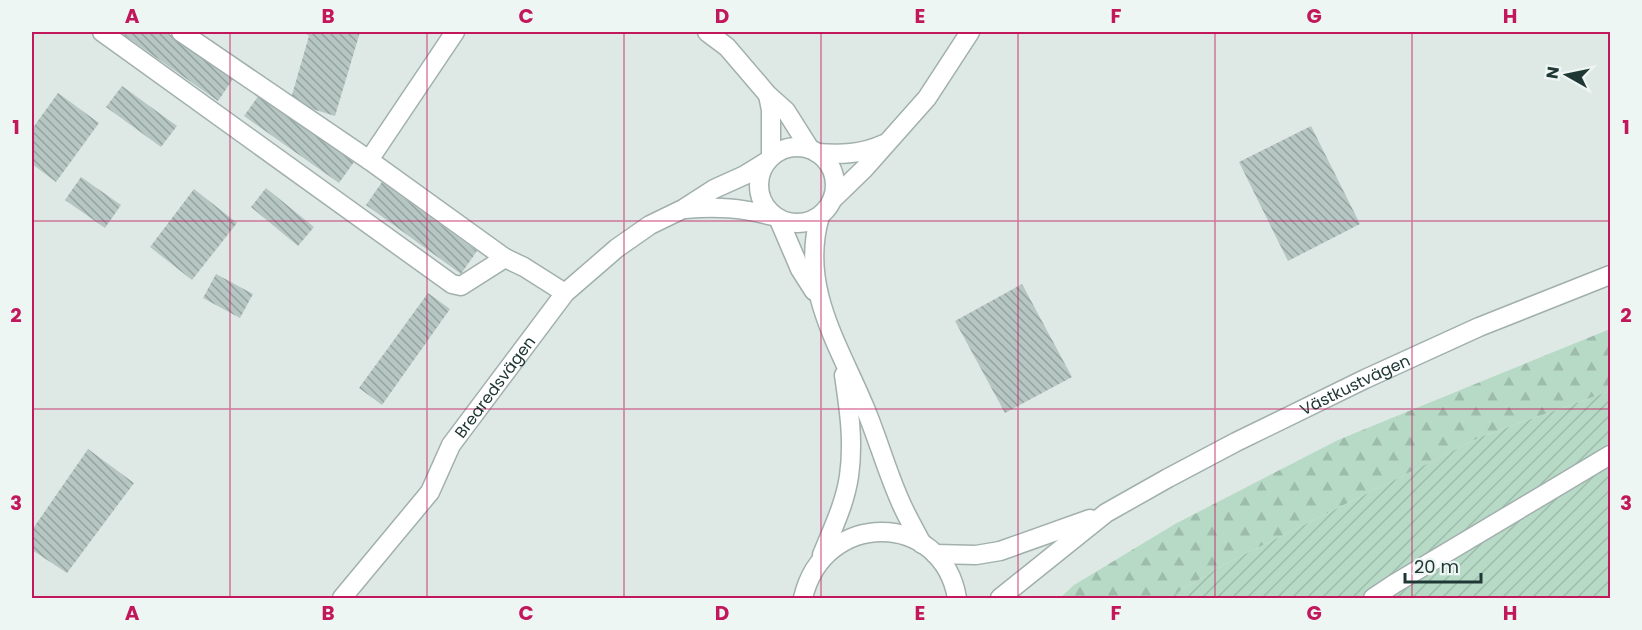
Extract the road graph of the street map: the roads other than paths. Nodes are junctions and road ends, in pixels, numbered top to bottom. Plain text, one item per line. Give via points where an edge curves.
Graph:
1 (102, 32) edge
2 (181, 32) edge
3 (455, 32) edge
4 (707, 32) edge
5 (970, 32) edge
6 (768, 95) junction
7 (888, 142) junction
8 (813, 151) junction
9 (769, 159) junction
10 (369, 160) junction
11 (832, 200) junction
12 (683, 209) junction
13 (820, 216) junction
14 (776, 218) junction
15 (506, 258) junction
16 (1611, 275) edge
17 (565, 293) junction
18 (819, 301) junction
19 (842, 358) junction
20 (1611, 455) edge
21 (1106, 513) junction
22 (928, 549) junction
23 (821, 560) junction
24 (810, 576) junction
25 (1399, 591) edge
26 (342, 598) edge
27 (789, 598) edge
28 (803, 598) edge
29 (957, 598) edge
30 (1000, 598) edge
31 (1373, 598) edge

1 - 15 street via 452,284 461,286
2 - 10 street
3 - 10 street
4 - 6 street via 727,47
5 - 7 street via 927,98
6 - 8 street via 786,111
6 - 9 street
7 - 8 street via 854,153
7 - 11 street
8 - 9 street via 790,147
8 - 11 street via 827,161 833,173
9 - 12 street, Brearedsvägen
9 - 14 street via 758,186 766,210
10 - 15 street
11 - 13 street
12 - 14 street, Brearedsvägen via 732,207
12 - 17 street, Brearedsvägen via 641,231
13 - 14 street via 802,224
13 - 18 street via 814,245
14 - 18 street
15 - 17 street
16 - 21 street, Västkustvägen via 1479,327 1365,379 1236,442
17 - 26 street, Brearedsvägen via 451,445 430,492
18 - 19 street
19 - 22 street via 901,504
19 - 23 street via 850,419 849,477
20 - 25 street
21 - 22 street, Västkustvägen via 1000,551 976,555
21 - 30 street, Västkustvägen
22 - 23 street, Västkustvägen via 899,534 875,532 845,540
22 - 29 street via 949,573
23 - 24 street
24 - 27 street
24 - 28 street
25 - 31 street

